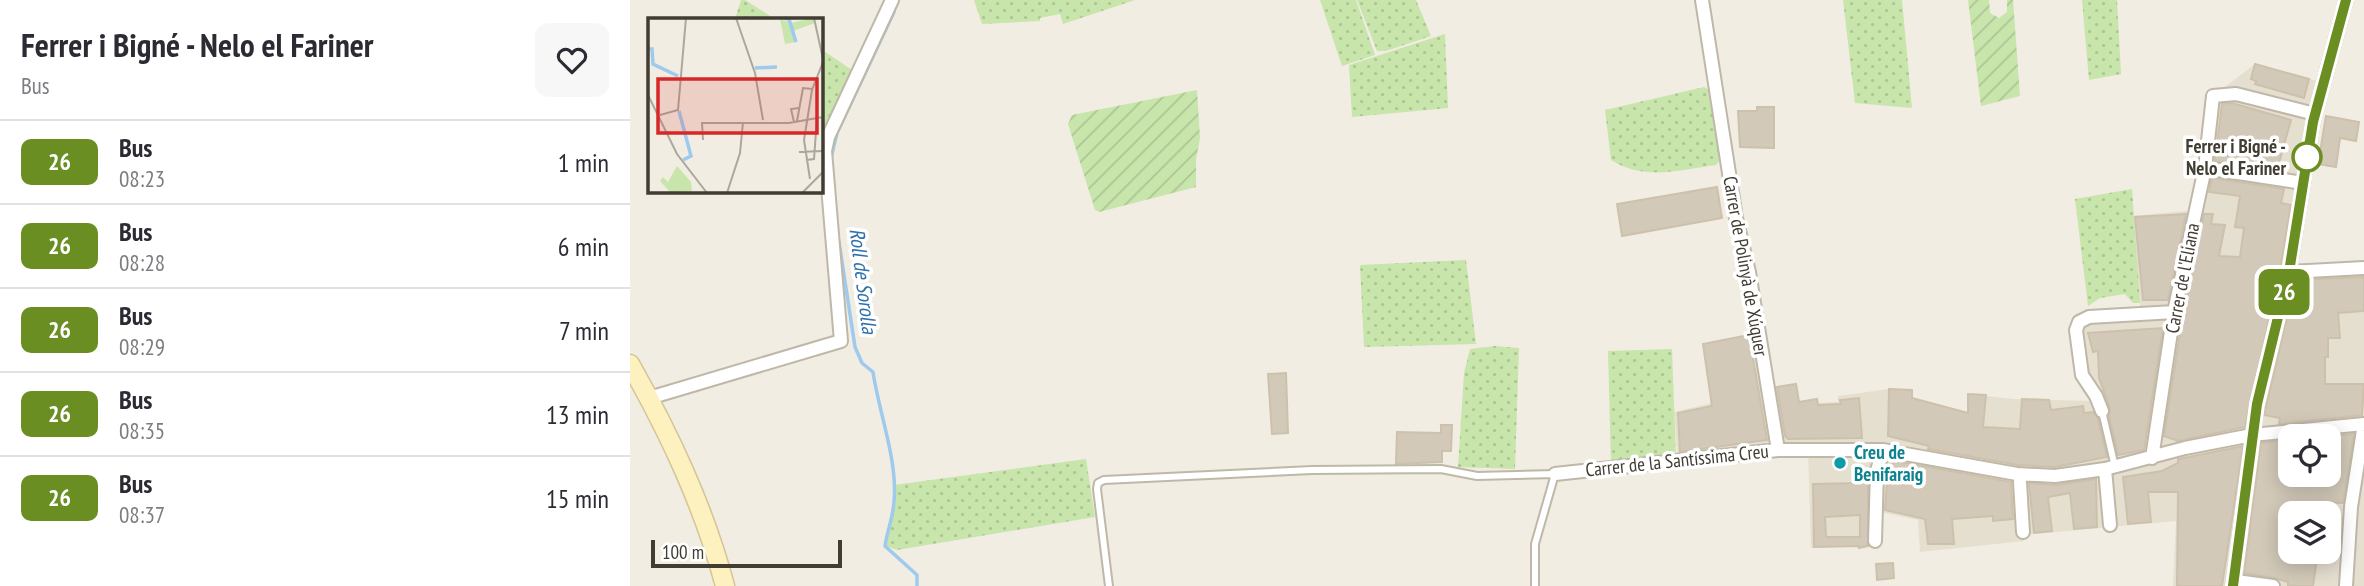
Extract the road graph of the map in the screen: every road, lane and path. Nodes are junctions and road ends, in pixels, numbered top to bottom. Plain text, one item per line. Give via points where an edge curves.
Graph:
1 (892, 0) edge
2 (1702, 0) edge
3 (2346, 0) edge
4 (2315, 114) junction
5 (2204, 168) junction
6 (2302, 183) junction
7 (2364, 268) edge
8 (2289, 272) junction
9 (2174, 312) junction
10 (630, 364) edge
11 (649, 398) junction
12 (2102, 411) joint
13 (2364, 424) edge
14 (2252, 435) junction
15 (1778, 450) junction
16 (1883, 450) junction
17 (2152, 458) junction
18 (2110, 468) junction
19 (1555, 474) junction
20 (2020, 482) dead end
21 (2110, 525) dead end
22 (2023, 532) dead end
23 (1875, 541) dead end
24 (2235, 583) edge
25 (725, 586) edge
26 (1109, 586) edge
27 (1535, 586) edge
28 (2273, 586) edge
29 (2346, 586) edge

1 - 11 street via 825,151 841,341
2 - 15 street, Carrer de Polinyà de Xúquer
3 - 4 street
4 - 5 street, Carrer de l'Eliana via 2236,94 2218,94 2212,98
4 - 6 street
5 - 6 street
5 - 9 street, Carrer de l'Eliana
6 - 8 street
7 - 8 street
8 - 14 street
9 - 12 street via 2089,317 2078,322 2082,375
9 - 17 street, Carrer de l'Eliana
10 - 11 street
11 - 25 street via 711,532
12 - 18 lane
13 - 14 street, Carrer de la Santíssima Creu
13 - 29 street
14 - 17 street, Carrer de la Santíssima Creu
14 - 24 street
15 - 16 street, Carrer de la Santíssima Creu
15 - 19 street, Carrer de la Santíssima Creu
16 - 18 street, Carrer de la Santíssima Creu via 2021,475
16 - 23 street via 1877,471
17 - 18 street, Carrer de la Santíssima Creu
18 - 21 street
19 - 26 lane, Carrer de la Santíssima Creu via 1312,470 1104,480 1098,483
19 - 27 lane via 1535,544
20 - 22 street
24 - 28 street

